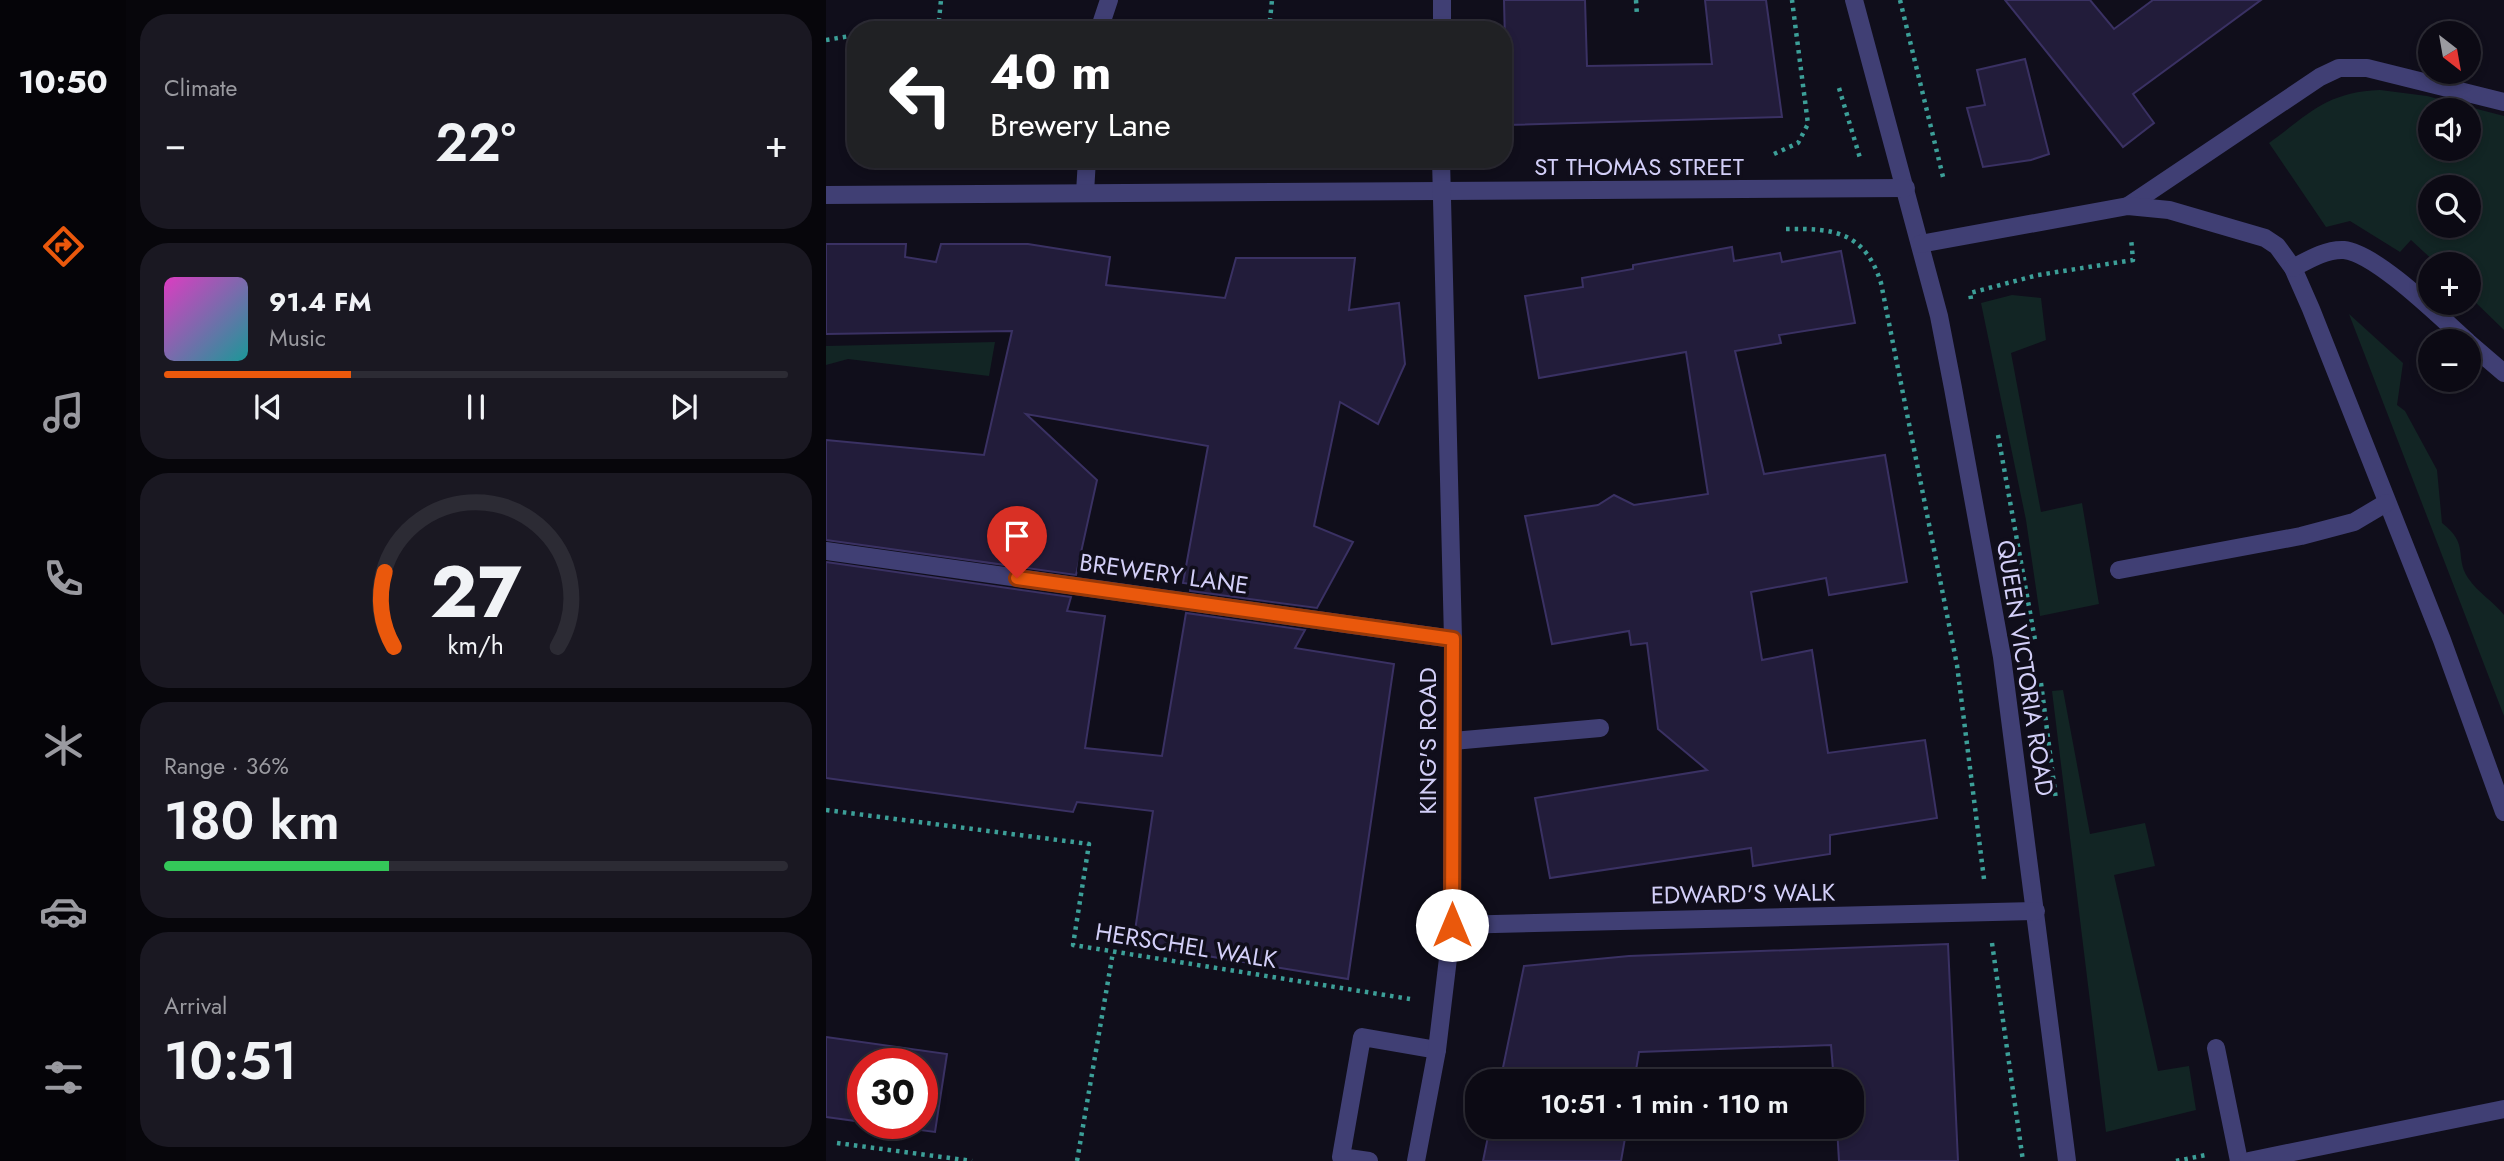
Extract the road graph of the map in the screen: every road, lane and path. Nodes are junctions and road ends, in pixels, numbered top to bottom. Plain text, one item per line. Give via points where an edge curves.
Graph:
1 (941, 0) edge
2 (1109, 0) edge
3 (1272, 0) edge
4 (1442, 0) edge
5 (1636, 0) edge
6 (1792, 0) edge
7 (1854, 0) edge
8 (1900, 0) edge
9 (1637, 16) dead end
10 (939, 21) edge
11 (1102, 21) edge
12 (1270, 21) edge
13 (1442, 21) edge
14 (847, 36) edge
15 (826, 40) edge
16 (1839, 88) dead end
17 (2504, 102) edge
18 (1774, 154) dead end
19 (1086, 168) edge
20 (1441, 168) edge
21 (1944, 181) dead end
22 (1906, 188) junction
23 (1870, 190) junction
24 (1085, 193) junction
25 (1441, 193) junction
26 (826, 195) edge
27 (2127, 206) junction
28 (1786, 229) dead end
29 (1920, 244) junction
30 (2292, 268) junction
31 (1970, 293) dead end
32 (2453, 329) edge
33 (2481, 353) edge
34 (2504, 373) edge
35 (2386, 503) junction
36 (826, 551) edge
37 (2119, 570) dead end
38 (1453, 639) junction
39 (1600, 728) dead end
40 (1453, 741) junction
41 (826, 810) edge
42 (2504, 812) edge
43 (2036, 911) junction
44 (1989, 914) junction
45 (1452, 925) junction
46 (1113, 952) junction
47 (1446, 985) junction
48 (2216, 1048) dead end
49 (1437, 1050) junction
50 (2504, 1109) edge
51 (837, 1143) dead end
52 (2023, 1159) edge
53 (972, 1161) edge
54 (1077, 1161) edge
55 (1369, 1161) edge
56 (1416, 1161) edge
57 (2067, 1161) edge
58 (2239, 1161) edge
59 (2249, 1161) edge

1 - 10 path
2 - 11 street
3 - 12 path
4 - 13 street
5 - 9 path
6 - 18 path via 1808,124 1798,143
7 - 22 street, QUEEN VICTORIA ROAD
8 - 21 path
14 - 15 path
16 - 23 path
17 - 27 street via 2367,68 2339,68
19 - 24 street
20 - 25 street, KING'S ROAD
22 - 23 street, ST THOMAS STREET
22 - 29 street, QUEEN VICTORIA ROAD
23 - 25 street, ST THOMAS STREET
24 - 25 street, ST THOMAS STREET
24 - 26 street, ST THOMAS STREET
25 - 38 street, KING'S ROAD
27 - 29 street
27 - 30 street via 2190,214 2265,238 2286,255
27 - 31 path via 2133,260 2038,275
28 - 44 path via 1821,228 1850,237 1869,256 1881,283 1957,665
29 - 43 street, QUEEN VICTORIA ROAD via 1939,316 2002,657
30 - 32 street via 2325,253 2344,250 2359,254
30 - 35 street
33 - 34 street
35 - 37 street via 2354,522 2301,536
35 - 42 street
36 - 38 street, BREWERY LANE
38 - 40 street, KING'S ROAD
39 - 40 street
40 - 45 street, KING'S ROAD
41 - 46 path, HERSCHEL WALK via 1089,844 1073,945
43 - 44 street, EDWARD'S WALK
43 - 57 street, QUEEN VICTORIA ROAD
44 - 45 street, EDWARD'S WALK
44 - 52 path
45 - 47 street, KING'S ROAD
46 - 47 path, HERSCHEL WALK via 1408,1000
46 - 54 path
47 - 49 street, KING'S ROAD
48 - 58 street
49 - 55 street via 1362,1037 1341,1157
49 - 56 street, KING'S ROAD
50 - 59 street
51 - 53 path

